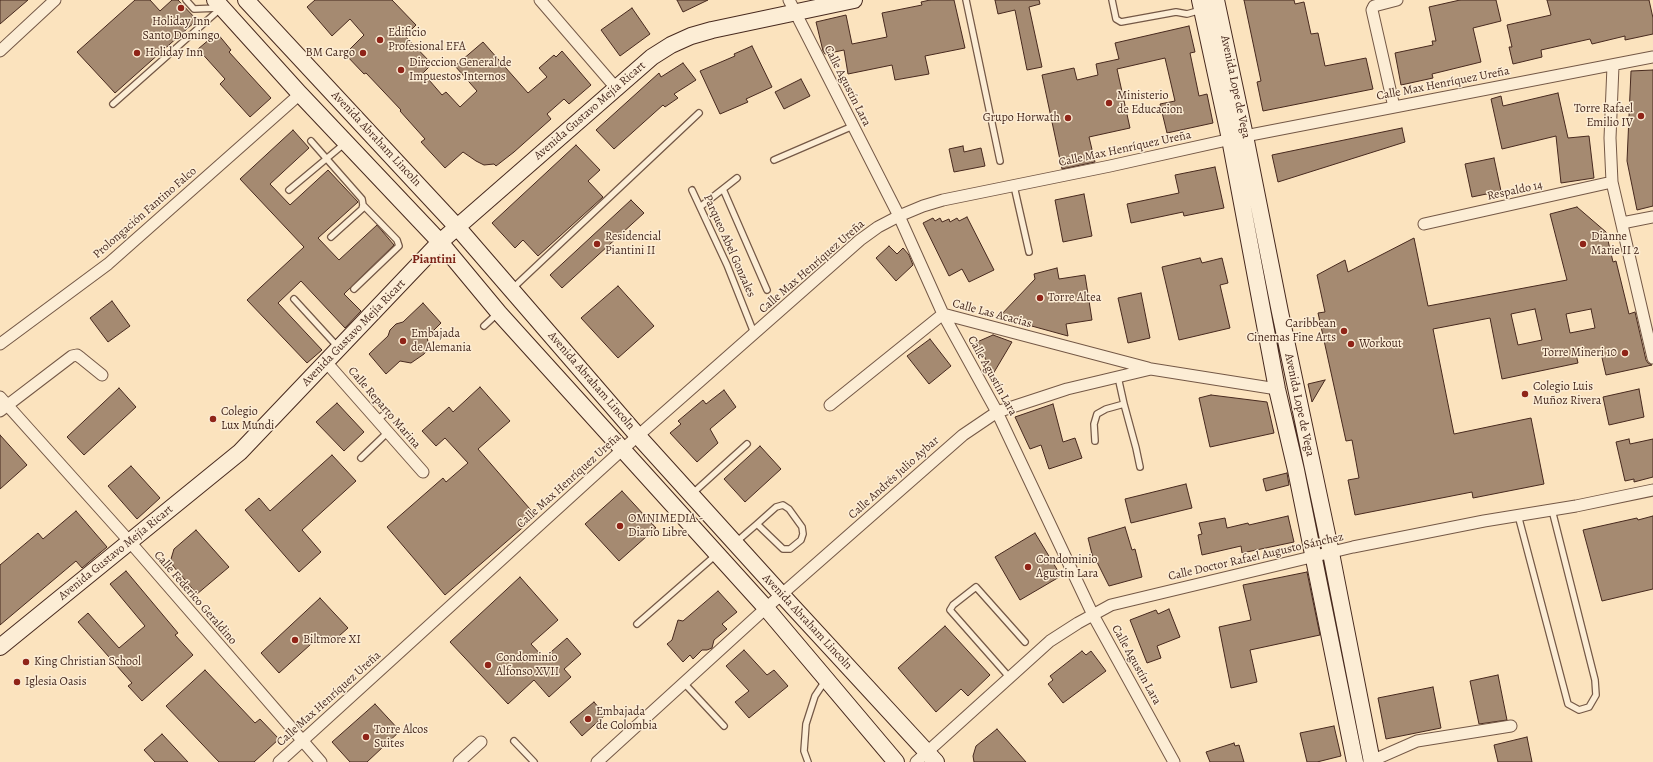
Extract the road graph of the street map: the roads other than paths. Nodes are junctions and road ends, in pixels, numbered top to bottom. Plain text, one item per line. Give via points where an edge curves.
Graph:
1 (56, 0) edge
2 (186, 0) edge
3 (246, 0) edge
4 (540, 0) edge
5 (854, 0) edge
6 (966, 0) edge
7 (1112, 0) edge
8 (1216, 0) edge
9 (1397, 0) edge
10 (219, 4) edge
11 (1201, 5) edge
12 (792, 6) edge
13 (0, 51) edge
14 (1653, 57) edge
15 (1613, 66) junction
16 (616, 88) junction
17 (300, 94) junction
18 (113, 104) dead end
19 (1394, 106) junction
20 (699, 113) dead end
21 (853, 126) junction
22 (1238, 138) junction
23 (311, 141) dead end
24 (346, 142) junction
25 (327, 158) junction
26 (774, 160) dead end
27 (1000, 161) dead end
28 (738, 178) dead end
29 (1612, 182) junction
30 (1014, 186) junction
31 (723, 189) junction
32 (289, 190) dead end
33 (692, 190) dead end
34 (363, 205) junction
35 (700, 208) junction
36 (898, 216) junction
37 (1653, 217) edge
38 (1424, 224) dead end
39 (1622, 224) junction
40 (458, 228) junction
41 (331, 237) dead end
42 (440, 242) junction
43 (1030, 252) dead end
44 (354, 289) dead end
45 (511, 290) junction
46 (767, 290) dead end
47 (294, 299) dead end
48 (499, 313) junction
49 (943, 314) junction
50 (484, 326) dead end
51 (754, 333) junction
52 (0, 344) edge
53 (339, 348) junction
54 (1653, 358) edge
55 (326, 362) junction
56 (1151, 369) junction
57 (102, 375) dead end
58 (1118, 377) junction
59 (1277, 389) junction
60 (1124, 404) junction
61 (2, 405) edge
62 (830, 405) dead end
63 (997, 412) junction
64 (388, 432) junction
65 (638, 436) junction
66 (1095, 442) dead end
67 (747, 444) dead end
68 (623, 449) junction
69 (361, 458) dead end
70 (1140, 467) dead end
71 (423, 472) dead end
72 (1653, 490) edge
73 (691, 495) junction
74 (1552, 510) junction
75 (1518, 515) junction
76 (757, 524) junction
77 (130, 542) junction
78 (735, 543) junction
79 (1331, 553) junction
80 (717, 554) junction
81 (1312, 557) junction
82 (782, 595) junction
83 (766, 608) junction
84 (1093, 615) junction
85 (637, 624) dead end
86 (1025, 642) dead end
87 (0, 647) edge
88 (1010, 678) junction
89 (827, 680) junction
90 (684, 683) junction
91 (724, 726) dead end
92 (1511, 726) dead end
93 (302, 741) junction
94 (514, 741) dead end
95 (481, 742) dead end
96 (927, 759) edge
97 (279, 762) edge
98 (321, 762) edge
99 (458, 762) edge
100 (534, 762) edge
101 (597, 762) edge
102 (808, 762) edge
103 (896, 762) edge
104 (1174, 762) edge
105 (1355, 762) edge
106 (1371, 762) edge

1 - 13 street
2 - 10 lane via 194,9
3 - 40 main road, Avenida Abraham Lincoln
4 - 16 street
5 - 12 main road, Avenida Gustavo Mejía Ricart
6 - 27 lane
7 - 11 lane via 1116,19 1121,22 1176,12 1187,14
8 - 22 main road, Avenida Lope de Vega
9 - 19 street via 1374,6 1372,10
10 - 17 main road, Avenida Abraham Lincoln
10 - 18 lane
11 - 22 main road, Avenida Lope de Vega
12 - 16 main road, Avenida Gustavo Mejía Ricart via 691,36 671,45 652,57
12 - 21 street, Calle Agustín Lara
14 - 15 street, Calle Max Henríquez Ureña
15 - 19 street, Calle Max Henríquez Ureña
15 - 29 street via 1610,138
16 - 40 main road, Avenida Gustavo Mejía Ricart
17 - 24 main road, Avenida Abraham Lincoln
17 - 52 street, Prolongación Fantino Falco via 108,264
19 - 22 street, Calle Max Henríquez Ureña
20 - 45 lane
21 - 26 lane
21 - 36 street, Calle Agustín Lara
22 - 30 street, Calle Max Henríquez Ureña
22 - 59 main road, Avenida Lope de Vega
22 - 79 main road, Avenida Lope de Vega via 1280,312
23 - 25 lane
24 - 25 lane
24 - 42 main road, Avenida Abraham Lincoln
25 - 32 lane
25 - 34 lane via 362,199
28 - 31 lane
29 - 38 street, Respaldo 14
29 - 39 street
30 - 36 street, Calle Max Henríquez Ureña via 944,200
30 - 43 lane
31 - 35 lane
31 - 46 lane
33 - 35 lane, Parqueo Abel Gonzales
34 - 41 lane via 362,209
34 - 44 lane via 400,246
35 - 51 lane, Parqueo Abel Gonzales via 727,264
36 - 49 street, Calle Agustín Lara
36 - 51 street, Calle Max Henríquez Ureña via 860,240
37 - 39 street
39 - 54 street
40 - 42 main road, Avenida Gustavo Mejía Ricart
40 - 45 main road, Avenida Abraham Lincoln
42 - 48 main road, Avenida Abraham Lincoln
42 - 53 main road, Avenida Gustavo Mejía Ricart
45 - 65 main road, Avenida Abraham Lincoln
47 - 53 lane
48 - 50 lane
48 - 68 main road, Avenida Abraham Lincoln
49 - 56 street, Calle Las Acacias
49 - 62 street, Calle Las Acacias
49 - 63 street, Calle Agustín Lara
51 - 65 street, Calle Max Henríquez Ureña
53 - 55 main road, Avenida Gustavo Mejía Ricart
55 - 64 street, Calle Reparto Marina via 382,416
55 - 77 main road, Avenida Gustavo Mejía Ricart via 240,452
56 - 58 street, Calle Andrés Julio Aybar
56 - 59 street, Calle Andrés Julio Aybar
57 - 61 street via 77,355 72,356
58 - 60 lane
58 - 63 street, Calle Andrés Julio Aybar via 1067,389
59 - 81 main road, Avenida Lope de Vega via 1296,470
60 - 66 lane via 1096,414
60 - 70 lane
61 - 77 street, Calle Federico Geraldino
63 - 82 street, Calle Andrés Julio Aybar via 963,435
63 - 84 street, Calle Agustín Lara
64 - 69 lane
64 - 71 street, Calle Reparto Marina
65 - 68 street, Calle Max Henríquez Ureña
65 - 73 main road, Avenida Abraham Lincoln
67 - 73 lane
68 - 80 main road, Avenida Abraham Lincoln
68 - 93 street, Calle Max Henríquez Ureña
72 - 74 street, Calle Doctor Rafael Augusto Sánchez
73 - 78 main road, Avenida Abraham Lincoln
74 - 75 street, Calle Doctor Rafael Augusto Sánchez
74 - 75 lane via 1595,680 1596,695 1589,707 1579,710 1568,704
75 - 79 street, Calle Doctor Rafael Augusto Sánchez
76 - 76 lane via 776,507 783,506 789,509 804,534 790,549 783,549
76 - 78 lane
77 - 87 main road, Avenida Gustavo Mejía Ricart
77 - 93 street, Calle Federico Geraldino
78 - 82 main road, Avenida Abraham Lincoln
79 - 81 street, Calle Doctor Rafael Augusto Sánchez
79 - 106 main road, Avenida Lope de Vega
80 - 83 main road, Avenida Abraham Lincoln
80 - 85 lane
81 - 84 street, Calle Doctor Rafael Augusto Sánchez via 1111,605
81 - 105 main road, Avenida Lope de Vega
82 - 83 street, Calle Andrés Julio Aybar
82 - 96 main road, Avenida Abraham Lincoln
83 - 89 main road, Avenida Abraham Lincoln
83 - 90 street, Calle Andrés Julio Aybar
84 - 88 street, Calle Doctor Rafael Augusto Sánchez via 1050,641
84 - 104 street, Calle Agustín Lara
86 - 88 lane via 976,587 953,604 950,610
88 - 96 street, Calle Doctor Rafael Augusto Sánchez
89 - 102 lane via 815,696 806,724 804,751
89 - 103 main road, Avenida Abraham Lincoln
90 - 91 lane
90 - 101 street, Calle Andrés Julio Aybar
92 - 106 street via 1417,741
93 - 97 street, Calle Max Henríquez Ureña
93 - 98 street, Calle Federico Geraldino
94 - 100 lane
95 - 99 street

